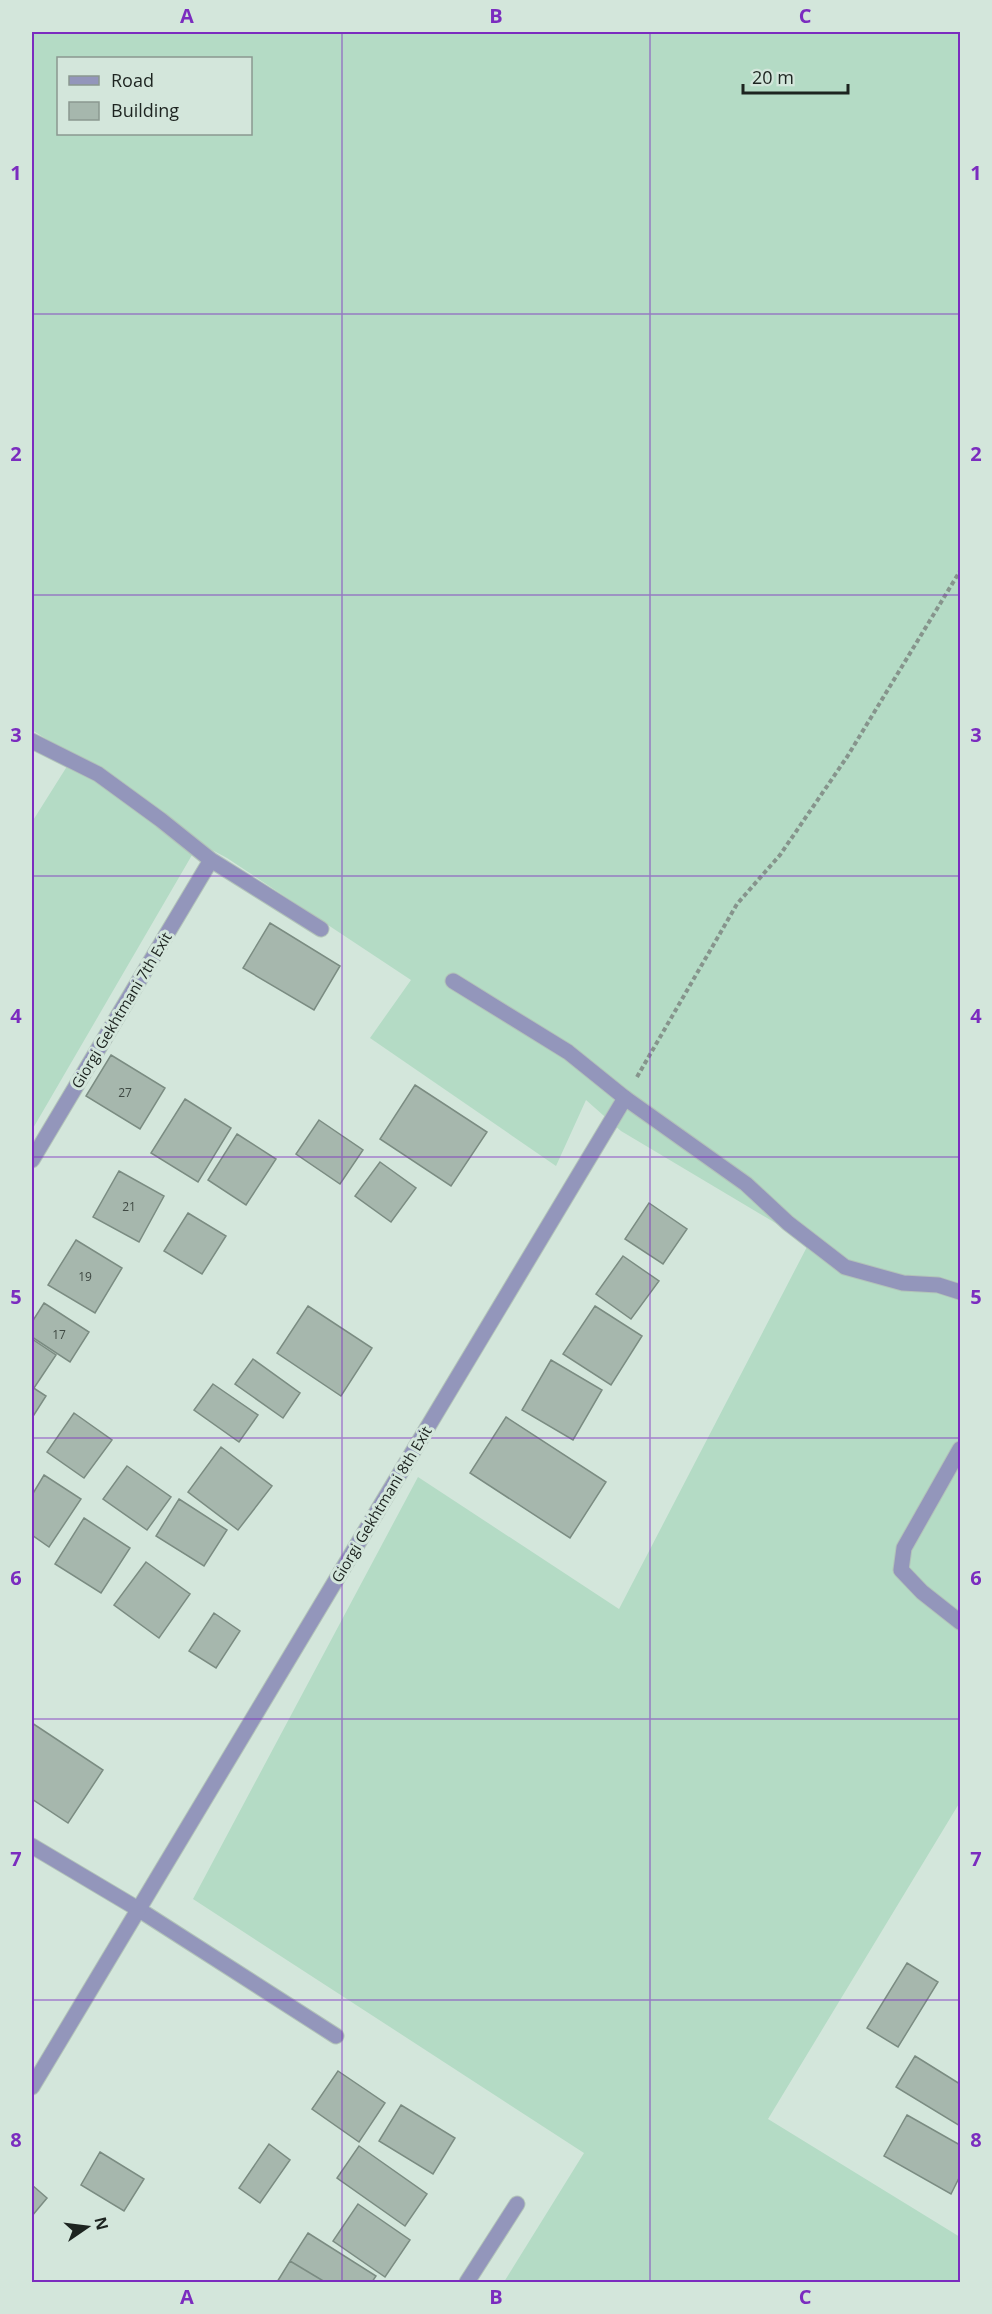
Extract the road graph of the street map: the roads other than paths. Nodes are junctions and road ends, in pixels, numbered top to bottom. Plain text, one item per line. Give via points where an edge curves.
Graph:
1 (32, 741) edge
2 (211, 860) junction
3 (321, 929) dead end
4 (453, 981) dead end
5 (624, 1098) junction
6 (32, 1160) edge
7 (960, 1292) edge
8 (960, 1449) edge
9 (960, 1622) edge
10 (32, 1846) edge
11 (138, 1909) junction
12 (336, 2036) dead end
13 (32, 2087) edge
14 (518, 2204) dead end
15 (467, 2283) edge

1 - 2 street via 98,774
2 - 3 street
2 - 6 street, Giorgi Gekhtmani 7th Exit
4 - 5 street via 568,1052
5 - 7 street via 746,1184 845,1267 903,1283 938,1285
5 - 11 street, Giorgi Gekhtmani 8th Exit
8 - 9 street via 904,1548 902,1569 922,1592
10 - 11 street
11 - 12 street
11 - 13 street, Giorgi Gekhtmani 8th Exit
14 - 15 street

